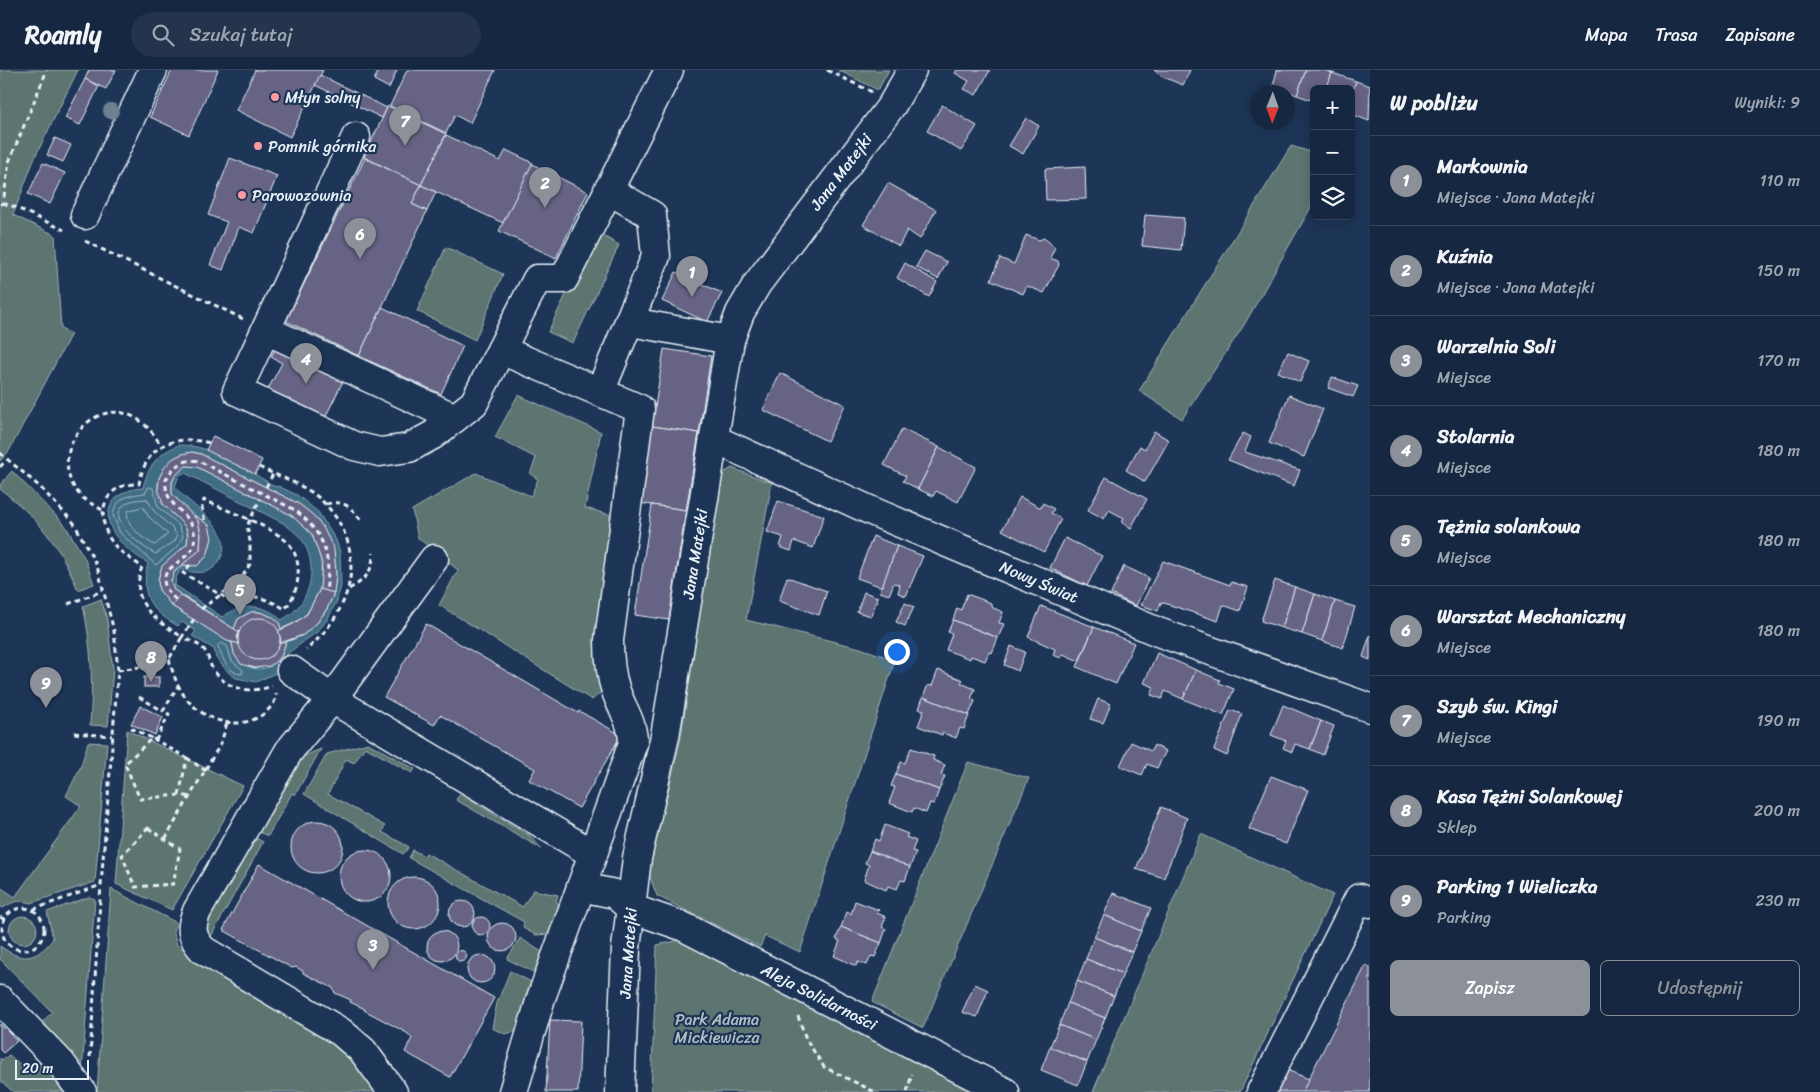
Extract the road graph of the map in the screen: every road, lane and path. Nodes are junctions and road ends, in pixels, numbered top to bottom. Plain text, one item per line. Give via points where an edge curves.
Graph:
1 (47, 70) edge
2 (154, 70) edge
3 (669, 70) edge
4 (827, 70) edge
5 (912, 70) edge
6 (869, 90) dead end
7 (356, 137) dead end
8 (608, 190) junction
9 (2, 204) edge
10 (77, 229) junction
11 (631, 322) junction
12 (266, 330) junction
13 (730, 340) junction
14 (501, 350) junction
15 (600, 392) junction
16 (455, 418) junction
17 (714, 439) junction
18 (210, 442) dead end
19 (161, 446) junction
20 (0, 453) edge
21 (6, 460) junction
22 (0, 467) edge
23 (259, 467) dead end
24 (273, 474) junction
25 (266, 488) dead end
26 (260, 499) dead end
27 (326, 504) junction
28 (102, 510) junction
29 (361, 520) dead end
30 (249, 521) junction
31 (205, 522) dead end
32 (373, 553) dead end
33 (434, 558) dead end
34 (190, 565) dead end
35 (348, 590) junction
36 (102, 591) junction
37 (326, 591) dead end
38 (222, 596) junction
39 (176, 600) dead end
40 (68, 604) dead end
41 (203, 608) dead end
42 (194, 619) dead end
43 (182, 637) junction
44 (169, 660) junction
45 (118, 670) junction
46 (291, 670) joint
47 (179, 686) junction
48 (139, 697) dead end
49 (332, 699) junction
50 (1370, 708) edge
51 (163, 711) junction
52 (227, 723) junction
53 (131, 728) dead end
54 (74, 733) dead end
55 (112, 736) junction
56 (154, 739) junction
57 (187, 758) junction
58 (206, 771) junction
59 (179, 795) junction
60 (192, 797) junction
61 (165, 839) junction
62 (592, 854) junction
63 (101, 885) junction
64 (581, 887) junction
65 (1370, 903) edge
66 (630, 908) junction
67 (32, 910) junction
68 (0, 917) edge
69 (5, 920) junction
70 (1, 931) edge
71 (0, 1000) edge
72 (795, 1008) dead end
73 (89, 1062) dead end
74 (82, 1092) edge
75 (393, 1092) edge
76 (513, 1092) edge
77 (620, 1092) edge
78 (875, 1092) edge
79 (1005, 1092) edge
80 (1261, 1092) edge

1 - 9 path via 9,162
2 - 10 street
3 - 8 street
4 - 6 path
5 - 13 street, Jana Matejki via 892,104 757,284 740,313
7 - 12 street
8 - 11 street via 652,215 656,256
8 - 14 street via 564,279 537,279
9 - 10 path
10 - 12 path
11 - 13 street
11 - 15 street
12 - 16 street
12 - 16 street via 237,391 327,435 380,452 409,448
13 - 17 street, Jana Matejki
14 - 15 street
14 - 16 street via 474,403
15 - 62 street via 640,409 609,640 609,668 616,693 630,718 633,743
17 - 50 street, Nowy Świat via 874,512 1158,632
17 - 66 street, Jana Matejki via 665,736 637,858
18 - 19 path via 188,439
19 - 28 path via 149,457 141,471 139,484 120,486 109,495
19 - 28 path via 153,431 130,414 102,414 89,420 78,431 68,450 71,482 80,496
20 - 21 path
21 - 22 path
21 - 36 path via 39,486 74,523 97,566
23 - 24 path
24 - 25 path
24 - 27 path via 308,489
26 - 30 path
27 - 29 path via 338,502 350,507
27 - 35 path via 344,532 352,574
28 - 43 path via 105,528 116,547 142,567 138,585 150,615
30 - 31 path via 204,500
30 - 38 path via 250,564 240,582
30 - 38 path via 275,533 290,545 299,565 292,601 285,609 271,600 240,597 233,602
32 - 35 path via 373,568 362,582
33 - 49 street
34 - 38 path via 182,574
35 - 46 path via 337,616 322,637 296,659
36 - 40 path
36 - 45 path via 114,631
37 - 39 path via 329,575 326,551 317,531 308,521 295,510 192,460 177,465 166,480 168,500 193,524 195,535 194,547 168,570 166,588
38 - 41 path
42 - 43 path
43 - 44 path
43 - 52 path via 205,650 213,670 224,682 241,690 260,691 276,685 277,697 261,717 248,722
44 - 45 path
44 - 47 path
45 - 55 path
46 - 49 street
47 - 51 path
47 - 52 path via 197,710
48 - 51 path
49 - 62 street
49 - 75 street via 288,751 197,911 192,924 193,938 204,950 341,1032 363,1050
51 - 56 path via 169,714
52 - 58 path via 221,743
53 - 56 path
54 - 55 path
55 - 63 path
56 - 57 path
56 - 59 path via 126,764 140,799
57 - 58 path
57 - 59 path
58 - 60 path
59 - 60 path
60 - 61 path
61 - 61 path via 148,828 122,854 136,887 173,884 180,849
62 - 64 street
63 - 67 path
63 - 73 path
64 - 66 street, Aleja Solidarności via 615,894
64 - 76 street via 541,998
65 - 80 street via 1359,898
66 - 77 street, Jana Matejki
66 - 79 street, Aleja Solidarności via 682,926
67 - 69 path via 17,910
67 - 70 path via 40,917 44,929 36,946 24,950 12,947
68 - 69 path
69 - 70 path
71 - 74 street via 61,1063
72 - 78 path via 806,1039 824,1067

